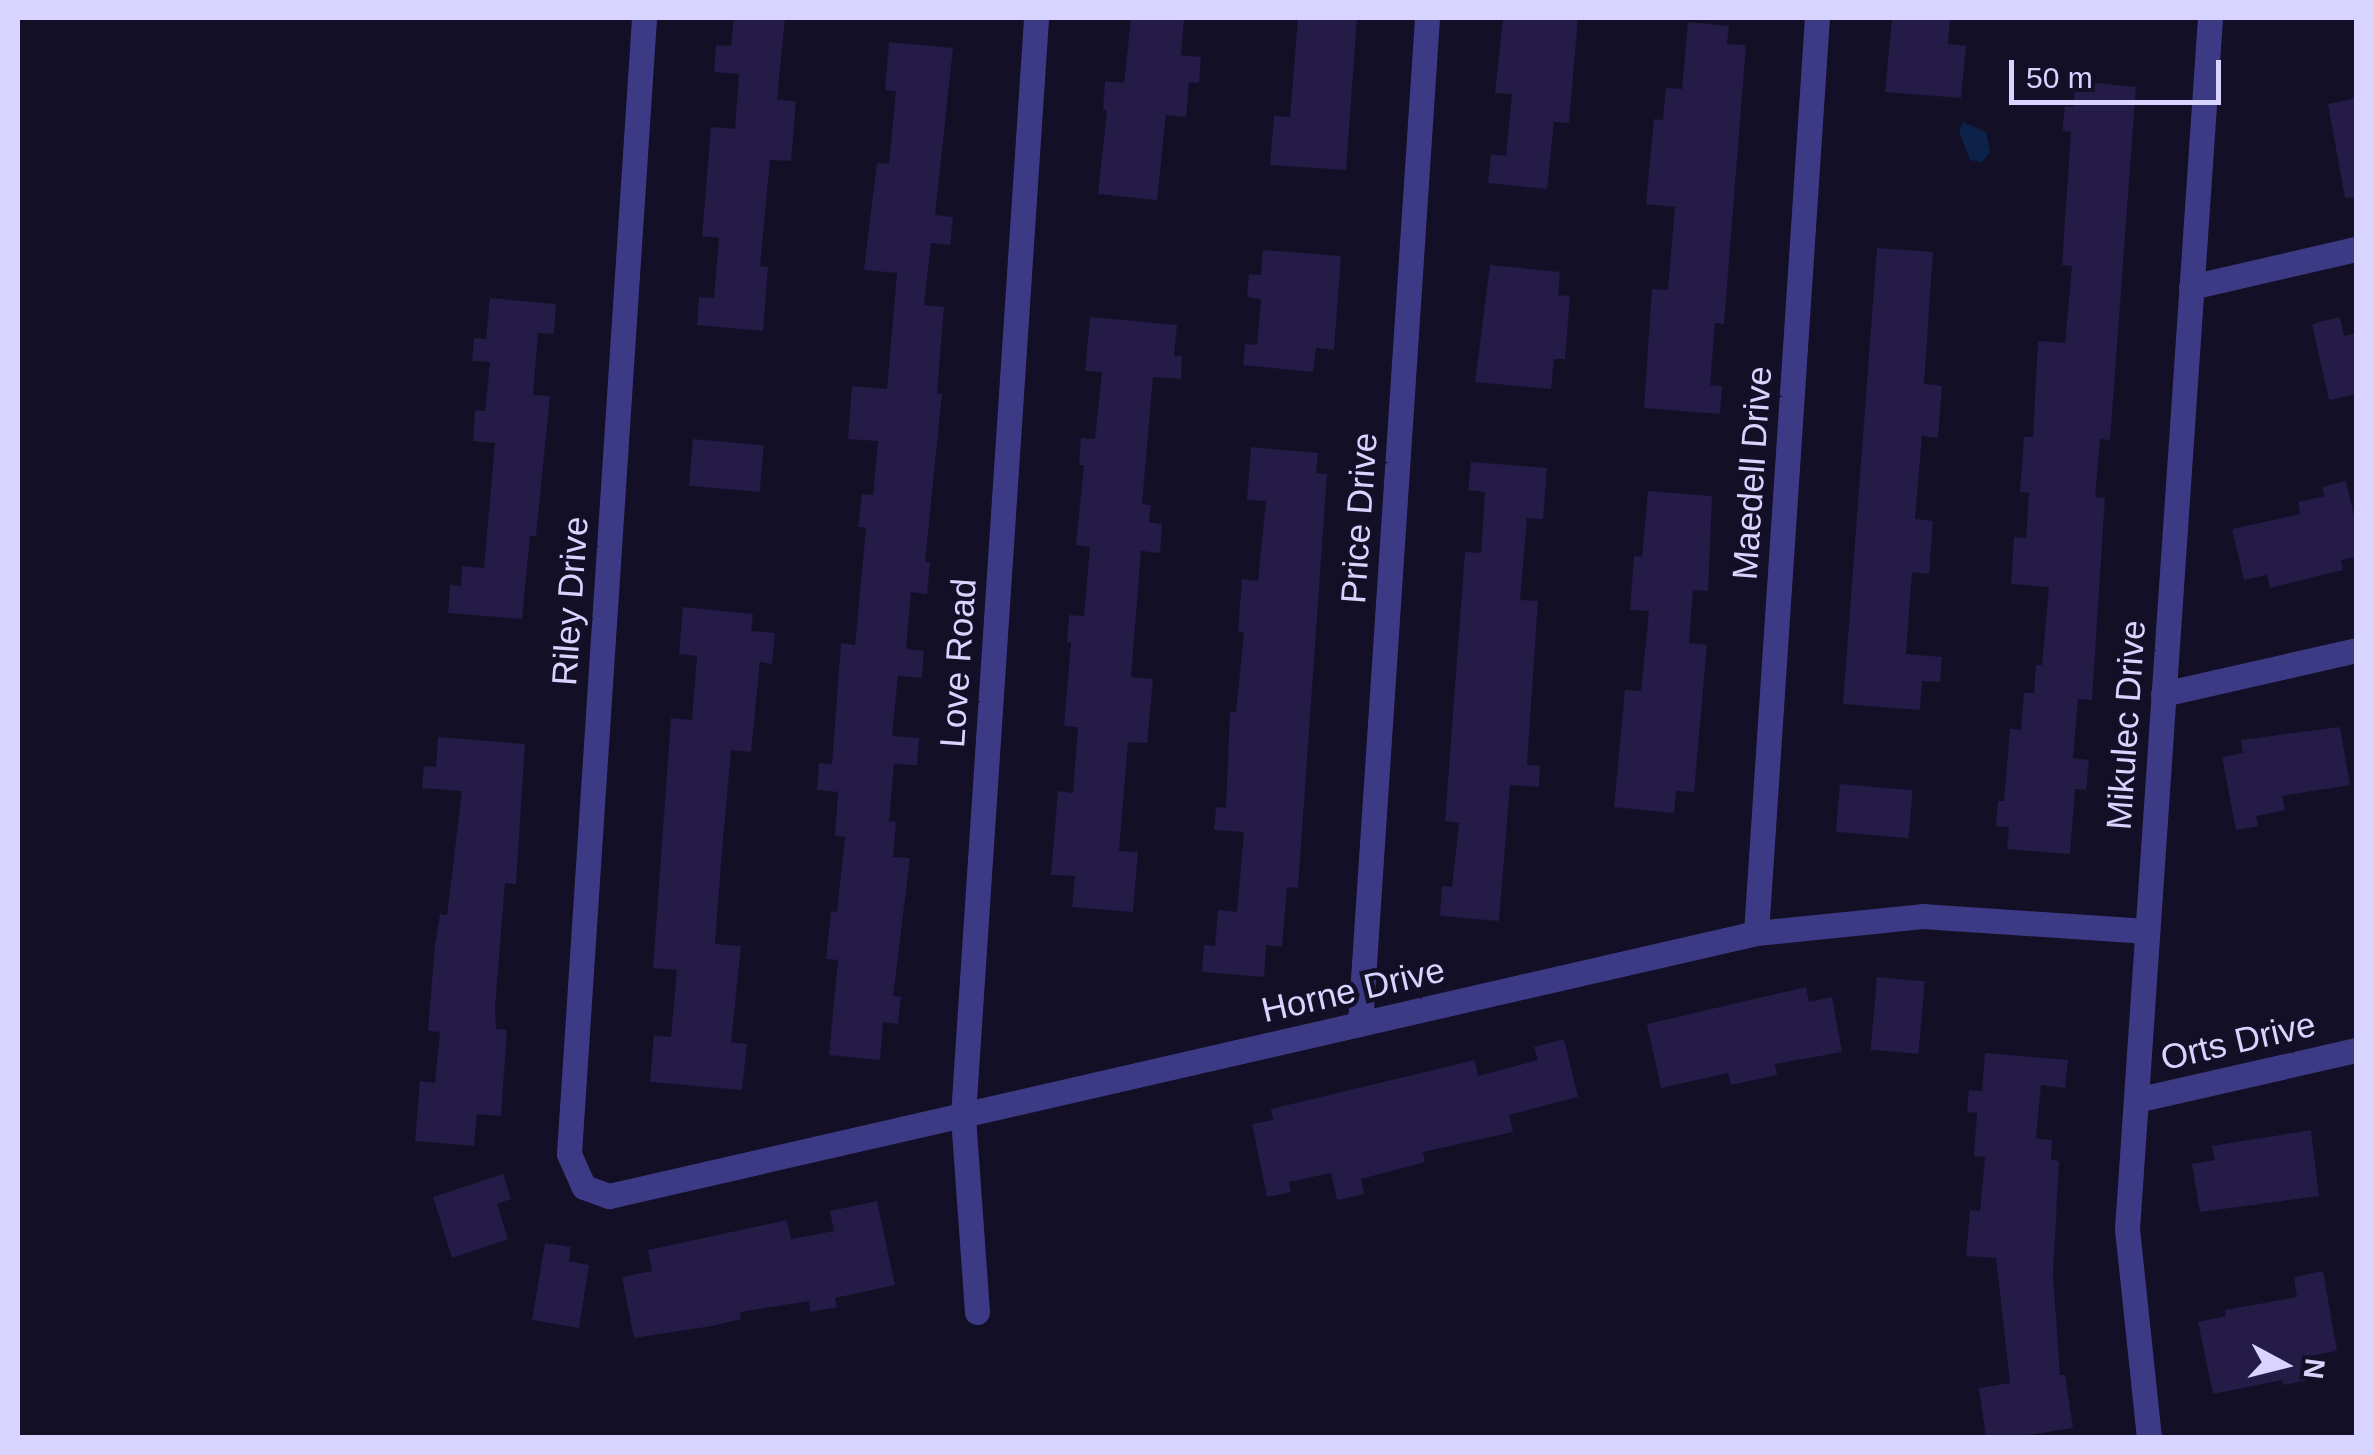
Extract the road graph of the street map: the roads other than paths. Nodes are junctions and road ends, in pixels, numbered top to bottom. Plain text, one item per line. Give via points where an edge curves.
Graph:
1 (644, 18) edge
2 (1036, 18) edge
3 (1427, 18) edge
4 (1818, 18) edge
5 (2210, 18) edge
6 (2356, 249) edge
7 (2190, 287) junction
8 (2356, 650) edge
9 (2163, 694) junction
10 (2147, 930) junction
11 (1756, 933) junction
12 (1360, 1024) junction
13 (2356, 1050) edge
14 (2136, 1100) junction
15 (963, 1115) junction
16 (584, 1187) joint
17 (978, 1312) dead end
18 (2149, 1438) edge

1 - 16 street, Riley Drive via 569,1154
2 - 15 street, Love Road
3 - 12 street, Price Drive
4 - 11 street, Maedell Drive
5 - 7 street, Mikulec Drive
6 - 7 street
7 - 9 street, Mikulec Drive
8 - 9 street
9 - 10 street, Mikulec Drive
10 - 11 street, Horne Drive via 1922,916
10 - 14 street, Mikulec Drive
11 - 12 street, Horne Drive
12 - 15 street, Horne Drive
13 - 14 street, Orts Drive
14 - 18 street, Mikulec Drive via 2127,1229
15 - 16 street, Horne Drive via 609,1196
15 - 17 street, Love Road

